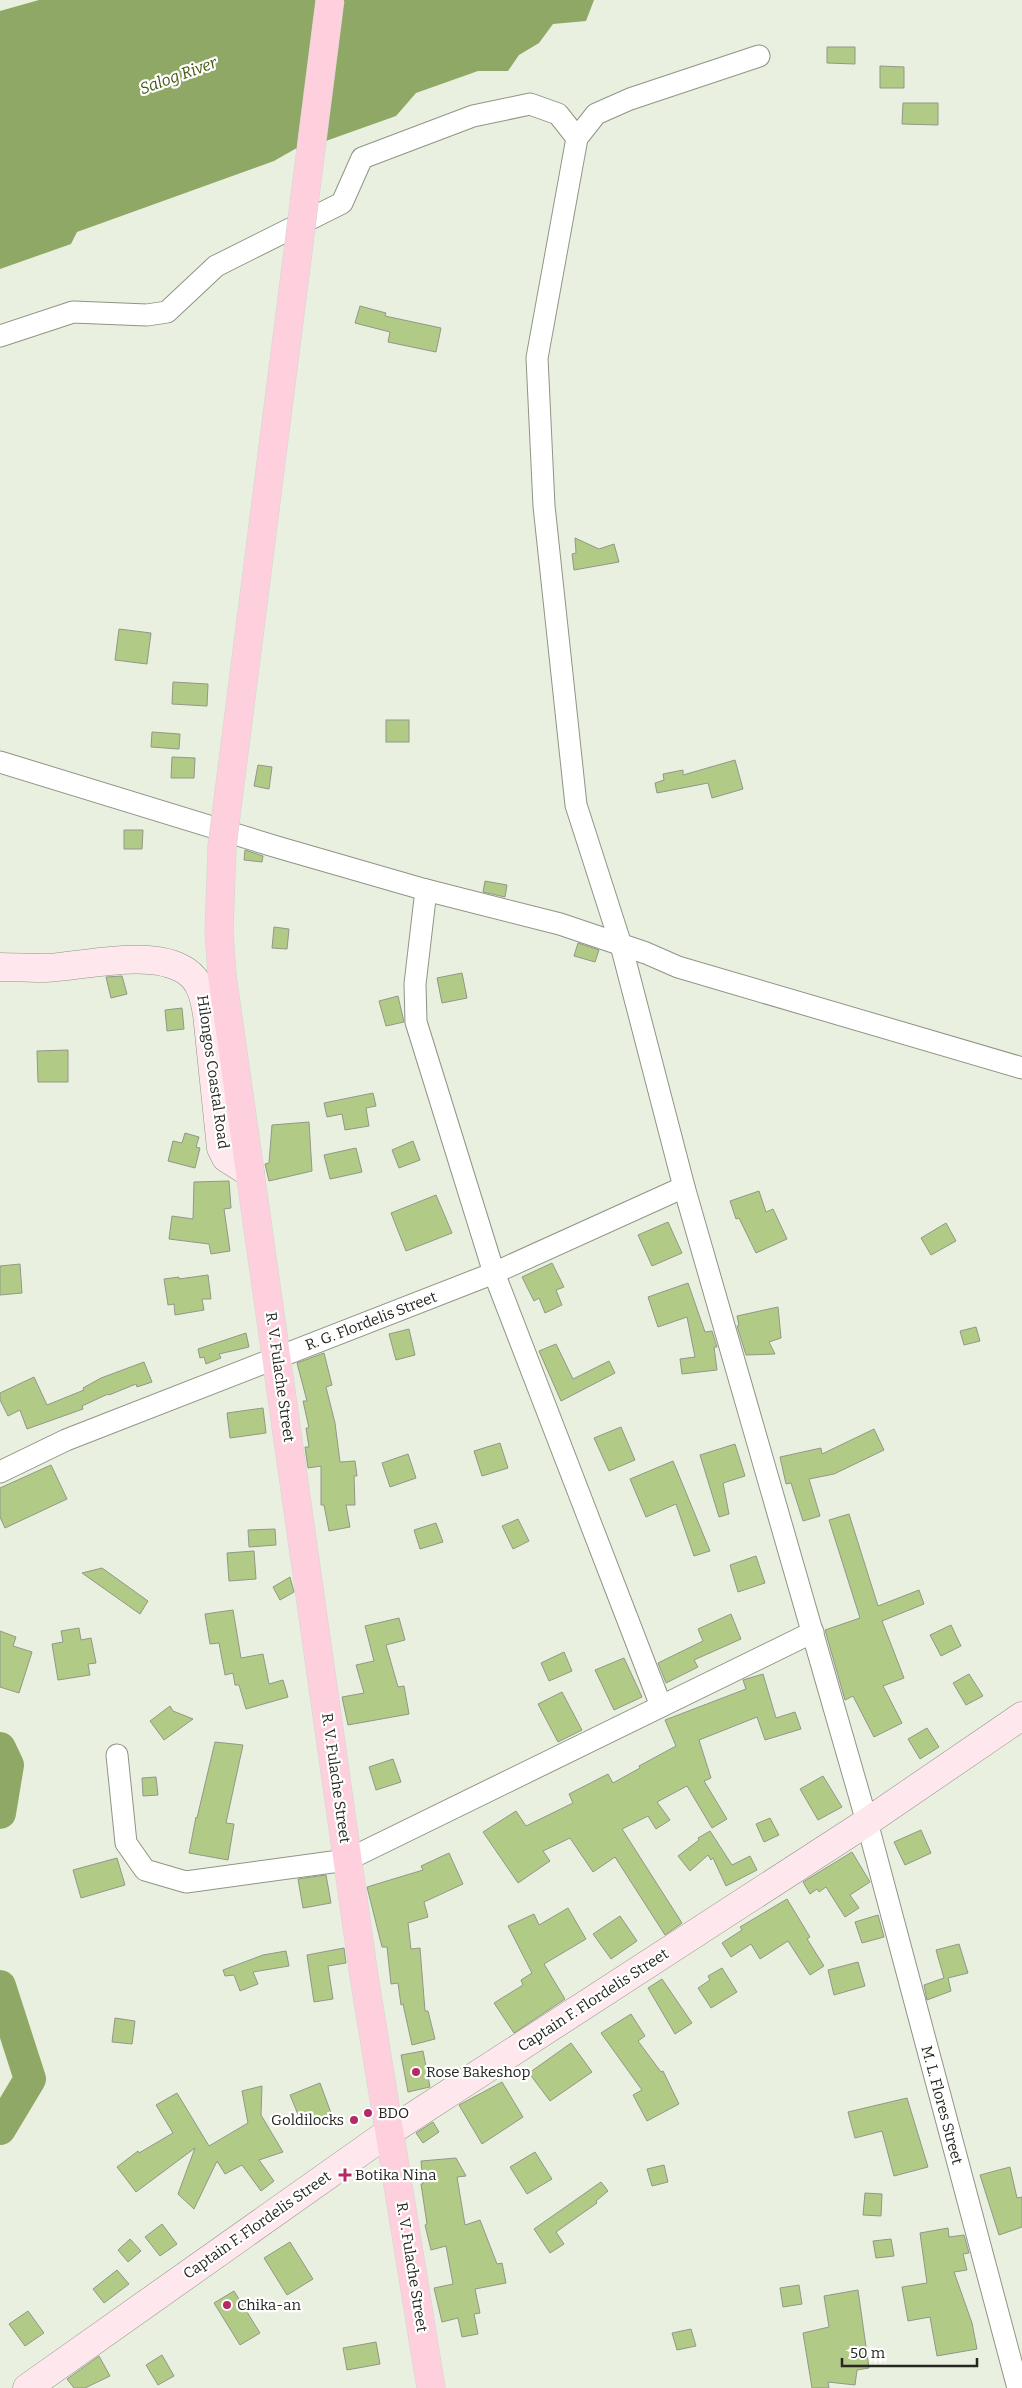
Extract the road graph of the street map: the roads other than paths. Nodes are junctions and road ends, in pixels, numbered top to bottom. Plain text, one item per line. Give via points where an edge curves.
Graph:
1 (330, 0) edge
2 (759, 56) dead end
3 (577, 138) junction
4 (0, 336) edge
5 (0, 762) edge
6 (426, 890) junction
7 (621, 944) junction
8 (0, 967) edge
9 (1022, 1068) edge
10 (250, 1170) junction
11 (684, 1187) junction
12 (494, 1273) junction
13 (278, 1356) junction
14 (0, 1472) edge
15 (813, 1632) junction
16 (661, 1706) junction
17 (1022, 1716) edge
18 (117, 1755) dead end
19 (867, 1822) junction
20 (347, 1860) junction
21 (389, 2132) junction
22 (27, 2388) edge
23 (432, 2388) edge
24 (1018, 2388) edge

1 - 10 main road, R. V. Fulache Street, bridge via 222,847 219,932 222,975
2 - 3 street via 630,99 596,114
3 - 4 street via 558,114 530,104 474,116 362,158 342,203 216,266 167,312 146,315 73,312
3 - 7 street, M. L. Flores Street via 537,358 544,506 576,805
5 - 6 street
6 - 7 street via 560,924
6 - 12 street via 415,984 416,1022
7 - 9 street via 678,967
7 - 11 street, M. L. Flores Street
8 - 10 street, Hilongos Coastal Road via 46,968 154,960 170,963 190,974 204,999 222,1148 226,1158
10 - 13 main road, R. V. Fulache Street
11 - 12 street, R. G. Flordelis Street
11 - 15 street, M. L. Flores Street
12 - 13 street, R. G. Flordelis Street
12 - 16 street
13 - 14 street, R. G. Flordelis Street via 66,1440
13 - 20 main road, R. V. Fulache Street
15 - 16 street
15 - 19 street, M. L. Flores Street
16 - 20 street
17 - 19 street, Captain F. Flordelis Street
18 - 20 street via 126,1843 145,1870 186,1882
19 - 21 street, Captain F. Flordelis Street
19 - 24 street, M. L. Flores Street
20 - 21 main road, R. V. Fulache Street
21 - 22 street, Captain F. Flordelis Street
21 - 23 main road, R. V. Fulache Street

